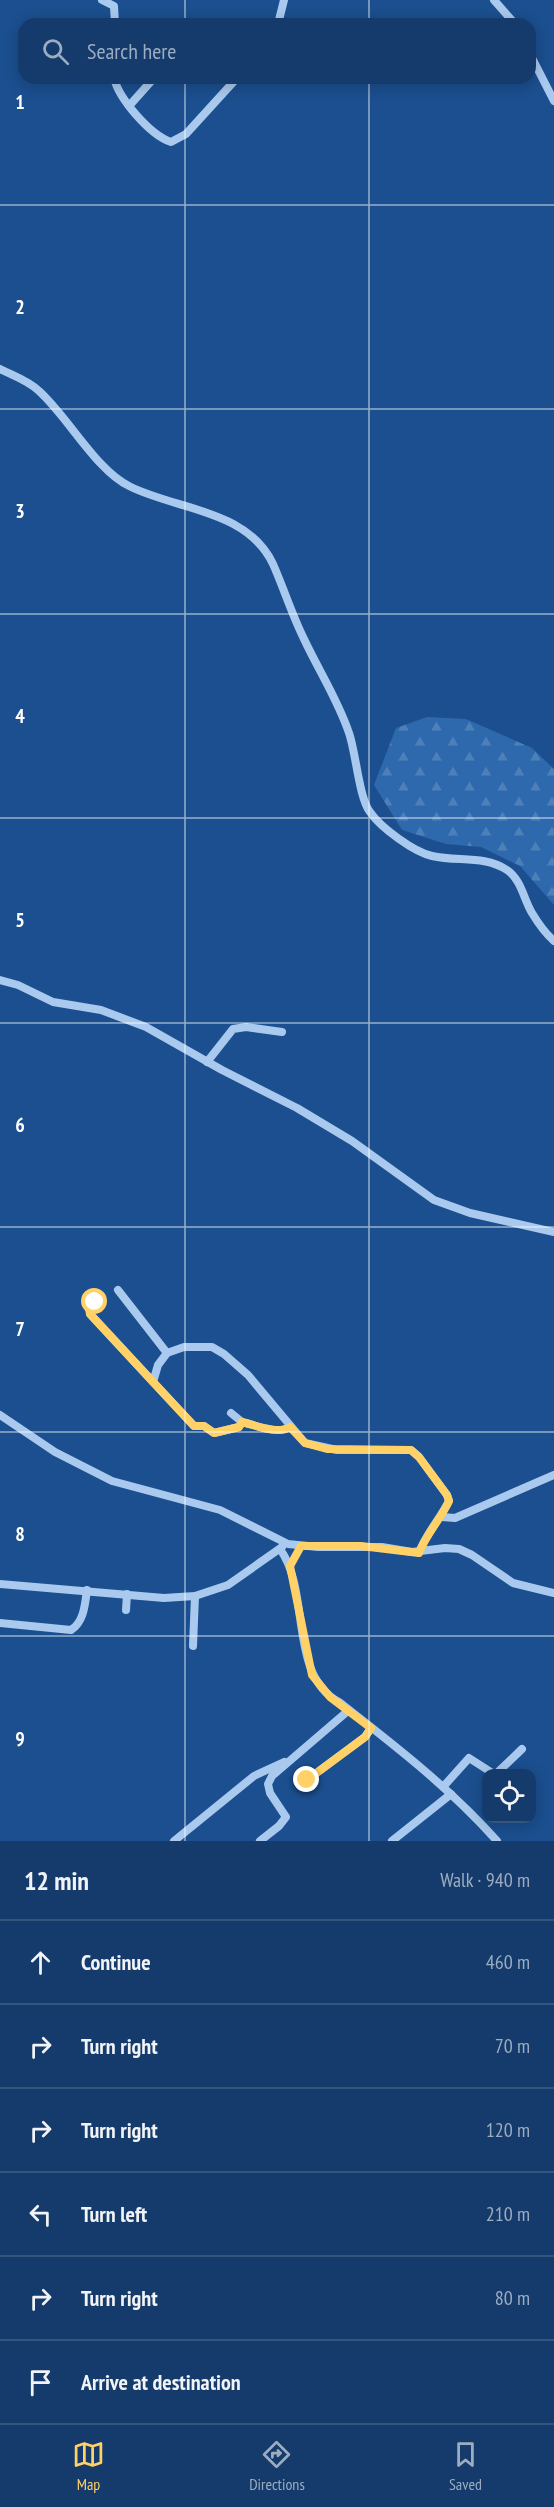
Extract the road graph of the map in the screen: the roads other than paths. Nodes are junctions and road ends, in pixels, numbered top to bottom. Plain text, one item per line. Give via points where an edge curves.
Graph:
1 (102, 0) edge
2 (284, 0) edge
3 (494, 0) edge
4 (115, 18) edge
5 (280, 18) edge
6 (509, 18) edge
7 (536, 66) edge
8 (116, 84) edge
9 (149, 84) edge
10 (232, 84) edge
11 (554, 101) edge
12 (129, 106) junction
13 (0, 369) edge
14 (554, 941) edge
15 (0, 980) edge
16 (282, 1032) dead end
17 (207, 1062) junction
18 (554, 1232) edge
19 (118, 1290) dead end
20 (99, 1299) dead end
21 (167, 1353) junction
22 (153, 1382) junction
23 (231, 1413) dead end
24 (0, 1415) edge
25 (242, 1422) junction
26 (290, 1427) junction
27 (554, 1475) edge
28 (442, 1517) junction
29 (284, 1546) junction
30 (301, 1546) junction
31 (419, 1553) junction
32 (290, 1566) junction
33 (0, 1584) edge
34 (87, 1590) junction
35 (554, 1593) edge
36 (127, 1594) junction
37 (195, 1596) junction
38 (126, 1610) dead end
39 (0, 1623) edge
40 (193, 1646) dead end
41 (349, 1710) junction
42 (371, 1728) junction
43 (522, 1749) dead end
44 (288, 1760) junction
45 (488, 1769) edge
46 (500, 1769) edge
47 (307, 1780) dead end
48 (443, 1787) junction
49 (452, 1794) junction
50 (174, 1841) edge
51 (261, 1841) edge
52 (392, 1841) edge
53 (497, 1841) edge

1 - 4 street via 114,6
2 - 5 street
3 - 6 street
7 - 11 street
8 - 12 street
9 - 12 street
10 - 12 street via 186,134 171,142 156,134
13 - 14 street via 38,389 96,458 128,486 158,499 214,514 253,538 272,563 295,620 341,711 368,811 402,840 432,856 474,859 510,872 540,926
15 - 17 street via 53,1002 116,1014
16 - 17 street via 232,1029
17 - 18 street via 352,1141 434,1200 470,1214
19 - 21 street
20 - 22 street via 91,1305 90,1314
21 - 22 street
21 - 26 street via 200,1346 224,1354 261,1390
22 - 25 street via 194,1426 204,1426 214,1433 239,1427
23 - 25 street
24 - 29 street via 55,1452 103,1476 220,1510
25 - 26 street via 275,1430
26 - 28 street via 305,1443 327,1449 411,1450 447,1495 449,1501
27 - 28 street via 455,1518
28 - 31 street
29 - 30 street
29 - 32 street
29 - 37 street via 228,1585
30 - 31 street via 361,1546
30 - 32 street
31 - 35 street via 459,1549 513,1583
32 - 41 street via 312,1675 330,1697
33 - 34 street
34 - 36 street
34 - 39 street via 81,1617 71,1630
36 - 37 street
36 - 38 street
37 - 40 street
41 - 42 street
41 - 44 street
42 - 47 street via 365,1737
42 - 48 street
43 - 46 street
44 - 50 street via 254,1776
44 - 51 street via 268,1784 286,1817
45 - 48 street via 470,1758
48 - 49 street
49 - 52 street
49 - 53 street

